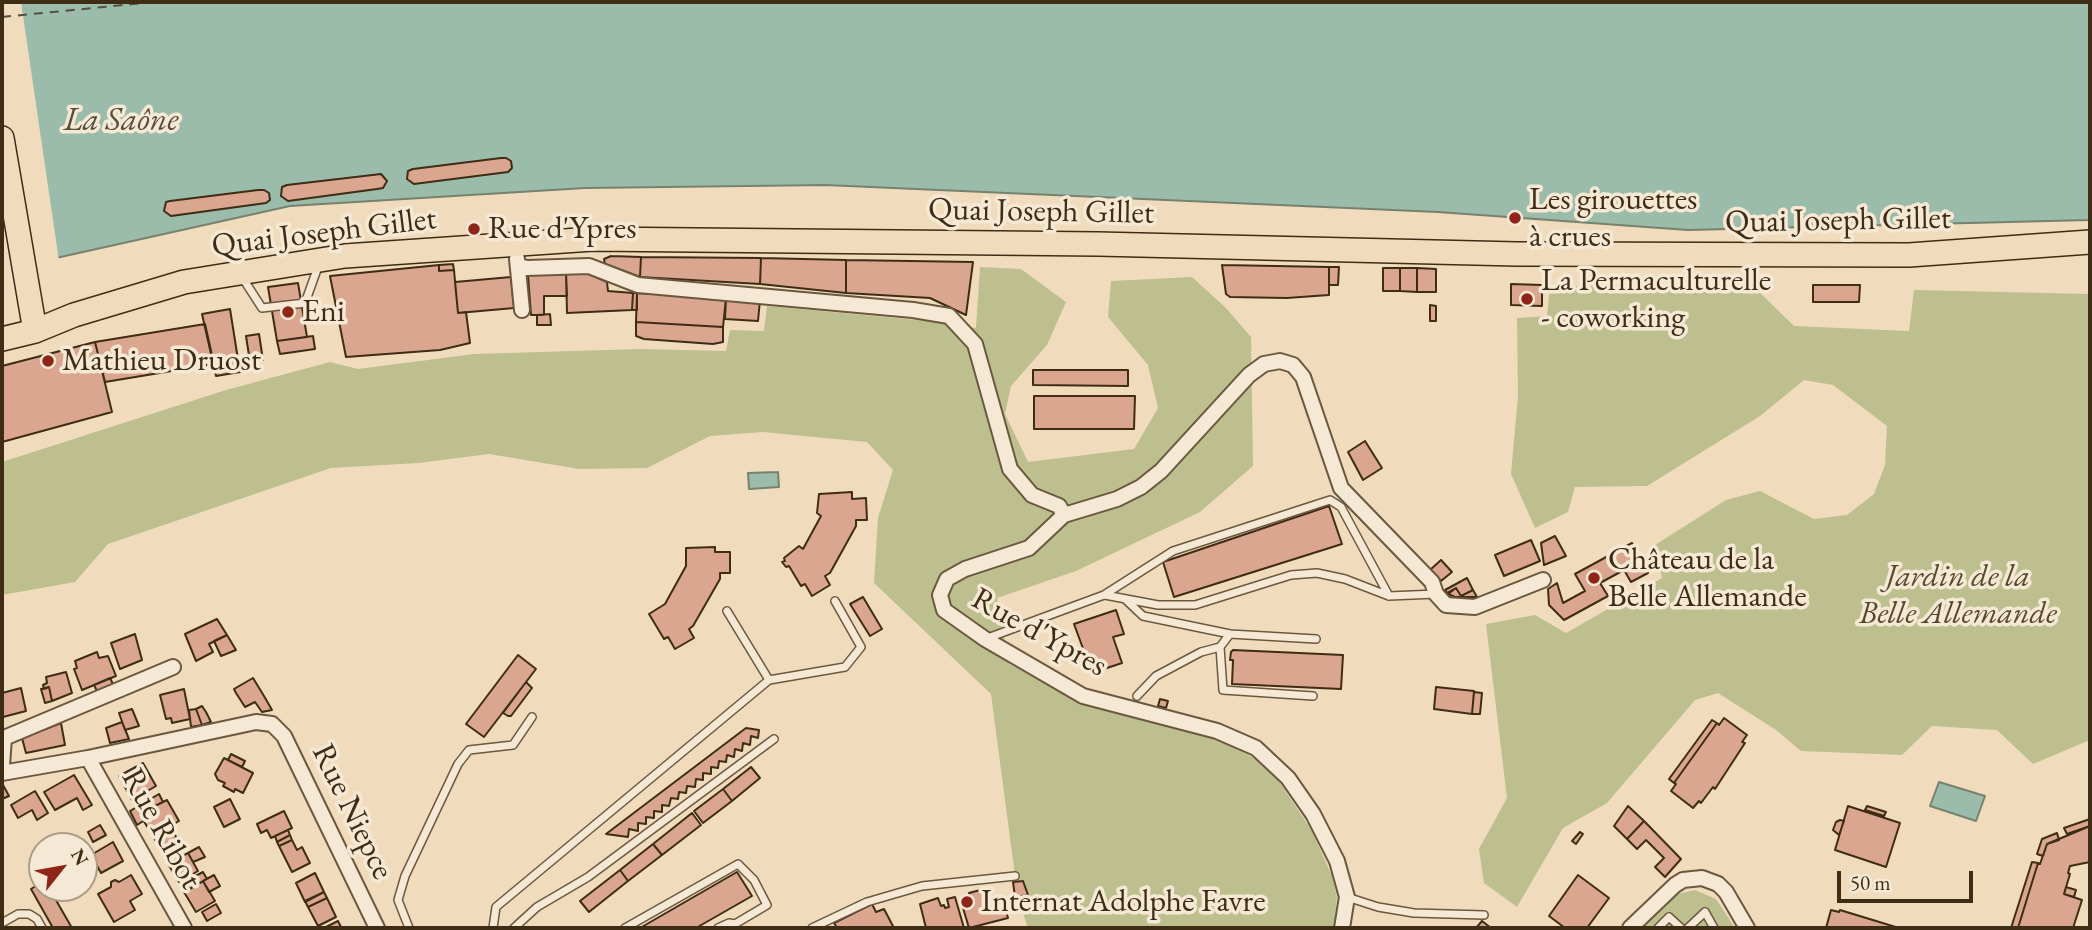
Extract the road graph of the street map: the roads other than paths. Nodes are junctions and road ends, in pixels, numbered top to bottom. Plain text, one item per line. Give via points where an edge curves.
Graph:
1 (2, 138) edge
2 (2090, 242) edge
3 (517, 255) junction
4 (320, 260) junction
5 (240, 273) junction
6 (522, 310) dead end
7 (35, 331) junction
8 (2, 339) edge
9 (1064, 515) junction
10 (1542, 580) dead end
11 (1436, 594) junction
12 (1104, 595) junction
13 (1389, 596) junction
14 (1125, 598) junction
15 (835, 601) dead end
16 (727, 611) dead end
17 (1230, 634) junction
18 (985, 639) junction
19 (1316, 639) dead end
20 (1220, 647) junction
21 (173, 667) dead end
22 (769, 680) junction
23 (1137, 696) dead end
24 (1313, 696) dead end
25 (532, 717) dead end
26 (774, 738) dead end
27 (88, 758) junction
28 (2, 765) edge
29 (2, 773) edge
30 (1015, 876) dead end
31 (1347, 897) junction
32 (1484, 915) dead end
33 (2, 923) edge
34 (734, 926) edge
35 (42, 928) edge
36 (184, 928) edge
37 (377, 928) edge
38 (410, 928) edge
39 (493, 928) edge
40 (514, 928) edge
41 (625, 928) edge
42 (718, 928) edge
43 (812, 928) edge
44 (1342, 928) edge
45 (1630, 928) edge
46 (1658, 928) edge
47 (1681, 928) edge
48 (1688, 928) edge
49 (1714, 928) edge
50 (1747, 928) edge

1 - 7 main road
2 - 3 main road, Quai Joseph Gillet via 1909,255 1517,254 593,239
3 - 4 main road, Quai Joseph Gillet
3 - 6 street
3 - 9 street via 527,268 589,266 638,285 949,316 975,344 1010,469 1031,495 1059,506
4 - 5 main road, Quai Joseph Gillet
4 - 5 lane via 305,303 262,308
5 - 7 main road, Quai Joseph Gillet via 184,282
7 - 8 main road, Quai Joseph Gillet
9 - 11 street via 1142,487 1249,375 1264,364 1280,361 1293,365 1303,377 1341,488 1432,582
9 - 18 street, Rue d'Ypres via 1029,548 947,579 940,594 944,610
10 - 11 street via 1475,607 1446,605
11 - 13 lane
12 - 13 lane via 1173,551 1330,500 1341,507
12 - 14 lane
12 - 18 lane
13 - 14 lane via 1317,573 1291,575 1195,605 1158,605
14 - 17 lane via 1143,616
15 - 22 lane via 861,648 845,667
16 - 22 lane
17 - 19 lane
17 - 20 lane
18 - 31 street, Rue d'Ypres via 1083,696 1217,731 1256,748 1289,778 1313,814 1337,861
20 - 23 lane via 1156,676
20 - 24 lane via 1223,690
21 - 28 street via 4,738
22 - 39 lane via 496,907
25 - 38 lane via 513,745 469,750 458,764 405,876 398,900
26 - 40 lane
27 - 29 street
27 - 36 street, Rue Ribot
27 - 37 street, Rue Niepce via 256,722 272,724 284,736
30 - 43 lane via 922,886 867,902
31 - 32 lane via 1414,913
31 - 44 street, Rue d'Ypres
33 - 35 lane via 29,914
34 - 41 lane via 767,905 754,880 738,864
34 - 42 lane via 729,923
45 - 50 street via 1667,890 1693,878 1718,884
46 - 47 lane via 1669,917
48 - 49 lane via 1705,912

